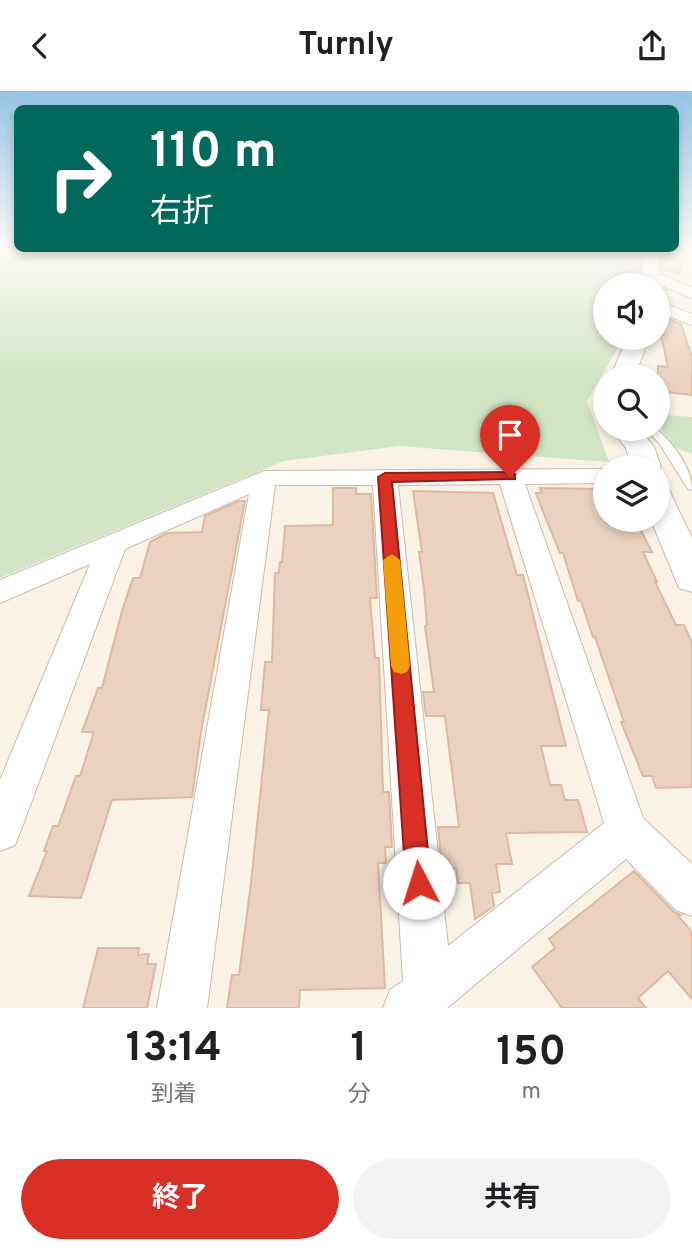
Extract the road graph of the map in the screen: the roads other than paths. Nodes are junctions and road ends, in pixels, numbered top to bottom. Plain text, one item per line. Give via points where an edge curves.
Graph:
1 (670, 311) edge
2 (692, 320) edge
3 (663, 441) edge
4 (593, 476) edge
5 (385, 477) junction
6 (510, 477) junction
7 (264, 478) junction
8 (692, 486) edge
9 (670, 526) edge
10 (113, 543) junction
11 (692, 579) edge
12 (0, 592) edge
13 (0, 829) edge
14 (627, 831) junction
15 (692, 894) edge
16 (418, 1000) edge
17 (183, 1008) edge

1 - 2 street
3 - 8 lane
4 - 6 street
5 - 6 street
5 - 7 street
5 - 16 street
6 - 14 street
7 - 10 street
7 - 17 street
9 - 11 street
10 - 12 street
10 - 13 street
14 - 15 street
14 - 16 street

